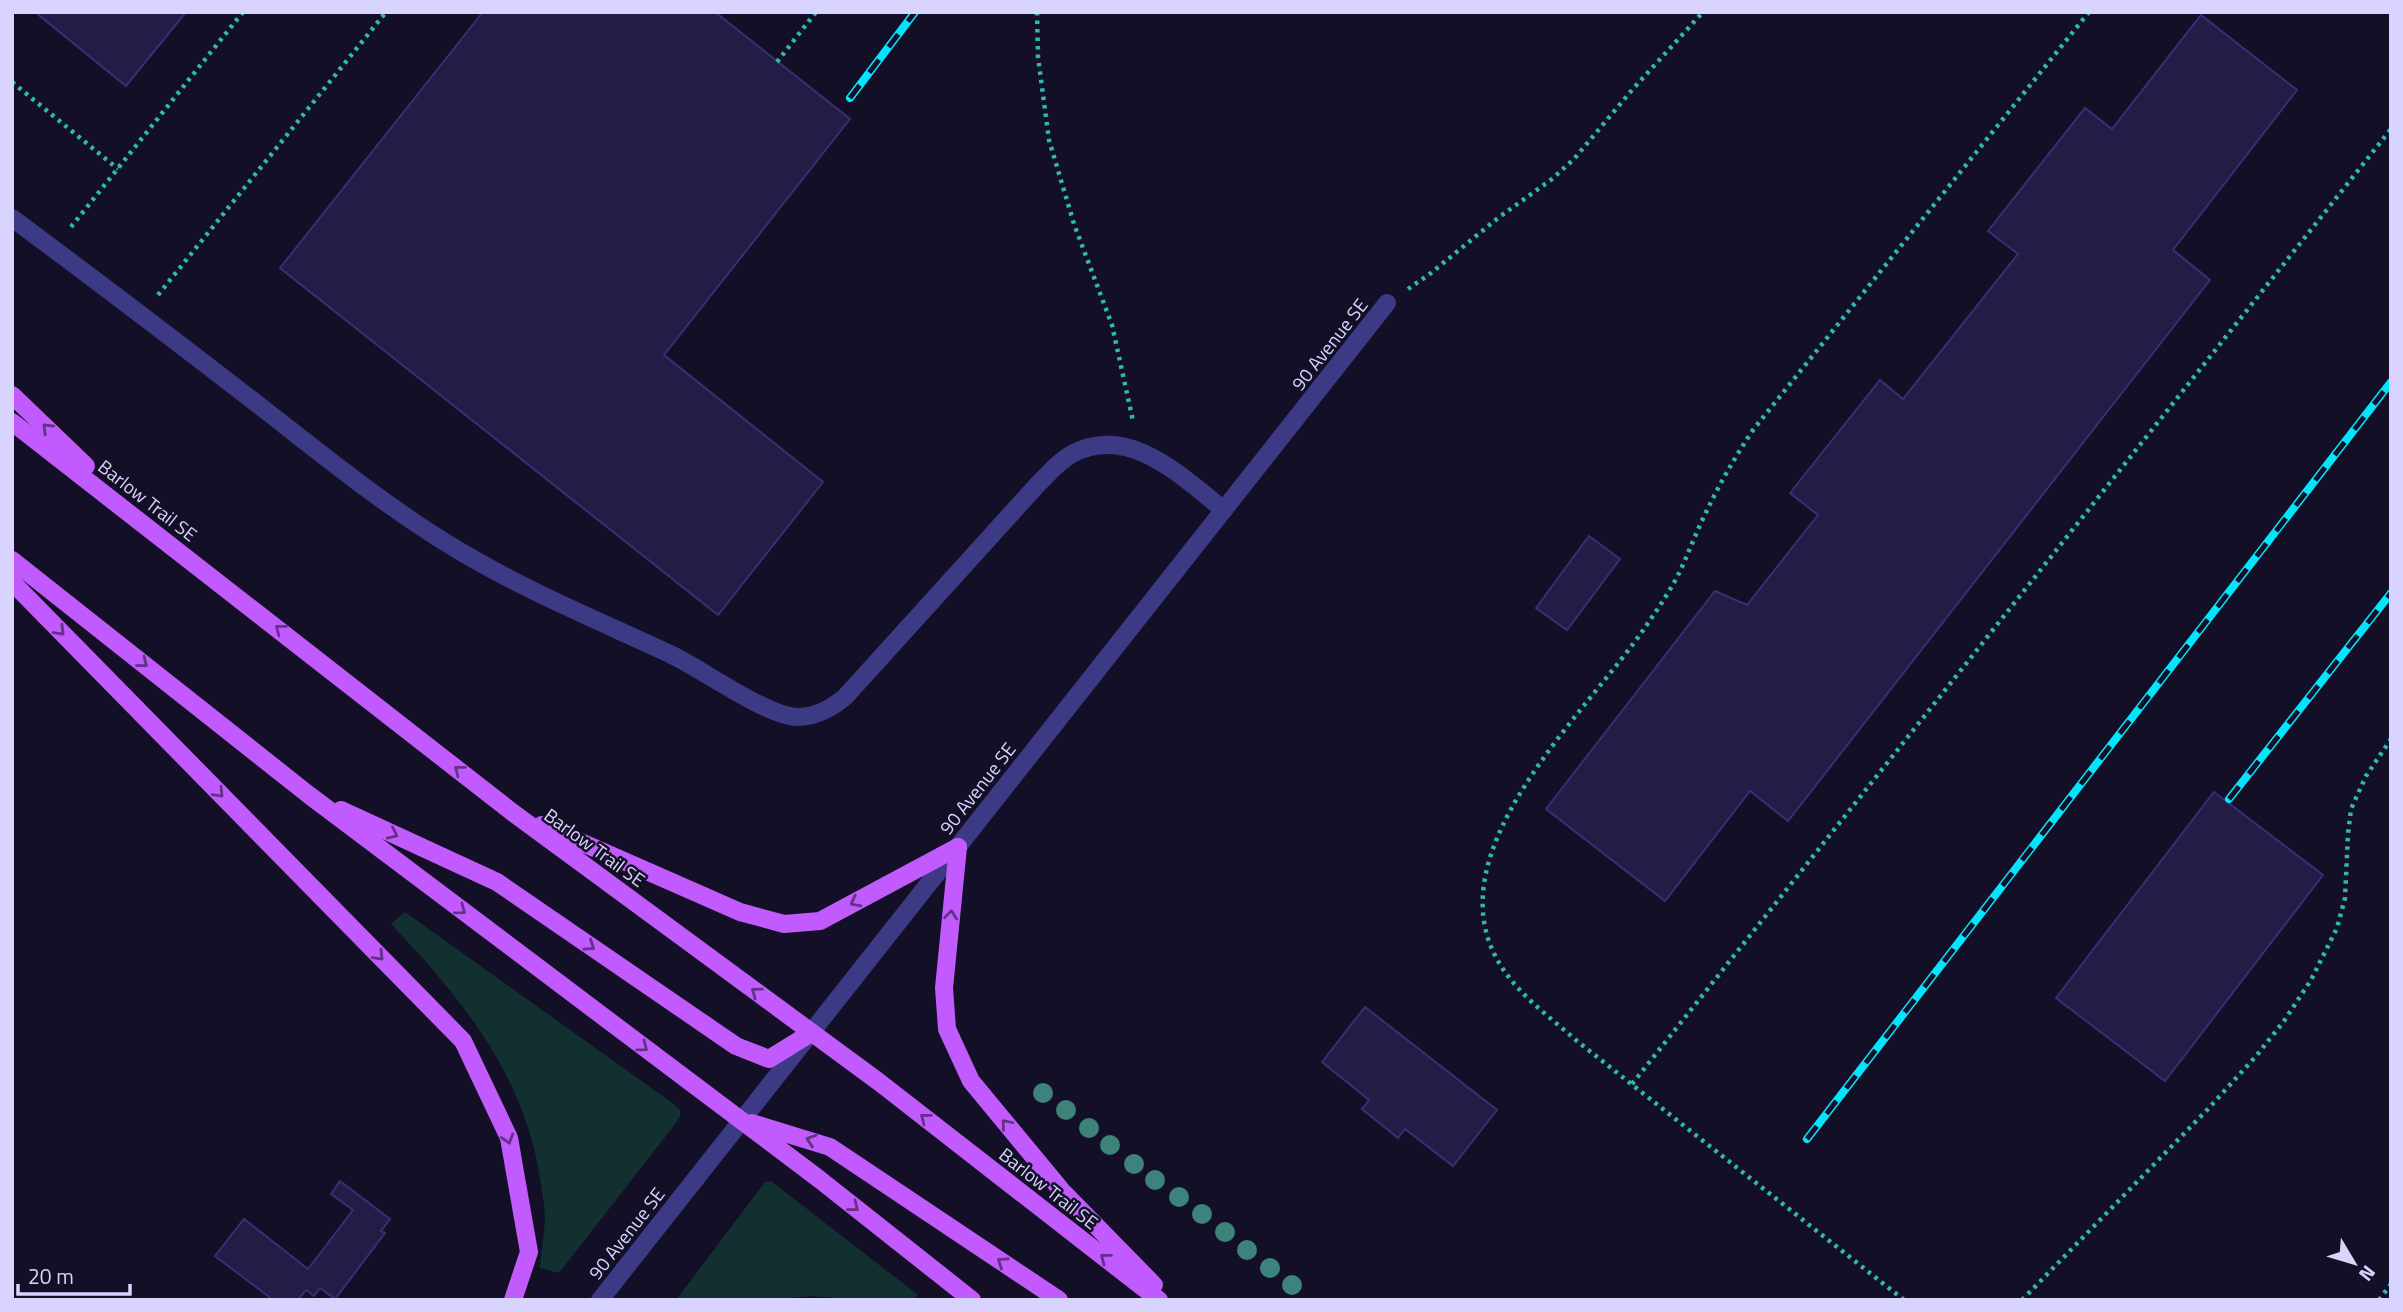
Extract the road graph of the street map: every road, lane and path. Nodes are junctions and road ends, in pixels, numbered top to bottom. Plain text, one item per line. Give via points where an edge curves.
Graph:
1 (243, 12) edge
2 (386, 12) edge
3 (816, 12) edge
4 (1037, 12) edge
5 (1703, 12) edge
6 (2089, 12) edge
7 (777, 62) dead end
8 (12, 82) edge
9 (2391, 128) edge
10 (118, 169) junction
11 (12, 218) edge
12 (54, 249) junction
13 (1387, 303) joint
14 (142, 315) junction
15 (12, 396) edge
16 (12, 422) edge
17 (1139, 450) junction
18 (1224, 510) junction
19 (149, 526) junction
20 (12, 560) edge
21 (12, 582) edge
22 (2391, 739) edge
23 (309, 795) junction
24 (513, 812) junction
25 (958, 846) junction
26 (811, 1032) junction
27 (1632, 1084) junction
28 (742, 1121) junction
29 (2391, 1284) edge
30 (513, 1300) edge
31 (600, 1300) edge
32 (972, 1300) edge
33 (1059, 1300) edge
34 (1159, 1300) edge
35 (1169, 1300) edge
36 (1903, 1300) edge
37 (2022, 1300) edge
38 (2379, 1300) edge

1 - 10 path
2 - 14 path
3 - 7 path
4 - 17 path via 1049,140 1114,335
5 - 13 path via 1559,173
6 - 27 path via 1768,410 1711,500 1673,585 1522,789 1498,831 1482,901 1486,934 1501,966 1531,1001
8 - 10 path
9 - 27 path
10 - 12 path
11 - 12 street
12 - 14 street
13 - 18 street, 90 Avenue SE
14 - 17 street via 344,471 446,543 557,604 671,655 758,703 797,717 817,714 845,697 1068,456 1102,445
19 -> 15 main road
16 - 19 main road, Barlow Trail SE
17 - 18 street
18 - 25 street, 90 Avenue SE
24 -> 19 main road, Barlow Trail SE
20 -> 23 main road
21 -> 30 main road via 463,1041 509,1138 529,1252
22 - 37 path via 2351,809 2345,898 2337,928 2304,990 2257,1055 2208,1109
23 -> 26 main road via 497,882 736,1046 769,1059
23 -> 28 main road
25 -> 24 main road via 820,921 784,925 740,912
26 -> 24 main road, Barlow Trail SE
25 - 26 street, 90 Avenue SE
35 -> 25 main road via 1062,1191 971,1081 947,1029 944,988
26 - 28 street, 90 Avenue SE
34 -> 26 main road, Barlow Trail SE
27 - 36 path
28 - 31 street, 90 Avenue SE
28 -> 32 main road
33 -> 28 main road via 830,1146
29 - 38 path

